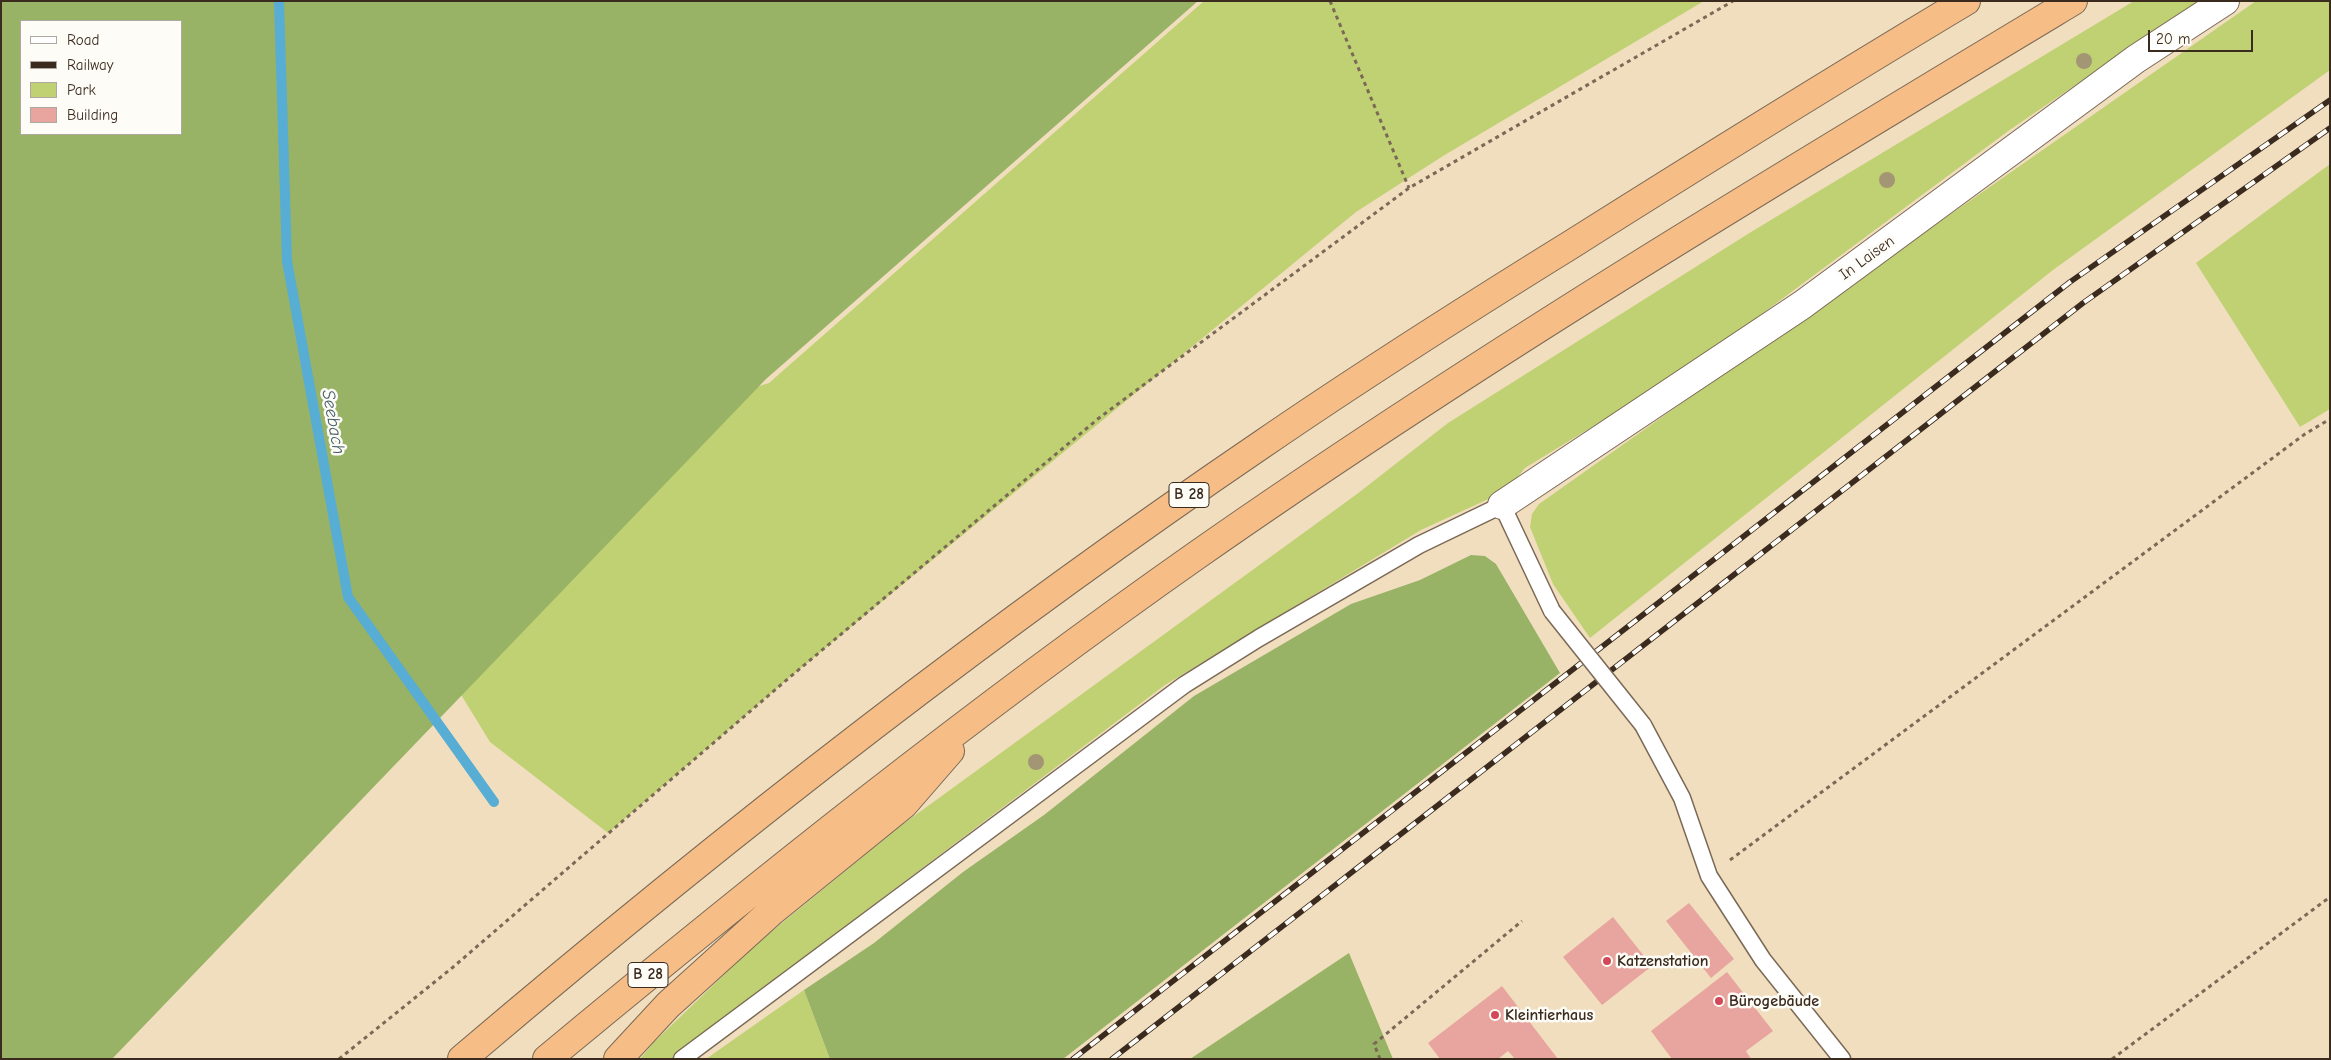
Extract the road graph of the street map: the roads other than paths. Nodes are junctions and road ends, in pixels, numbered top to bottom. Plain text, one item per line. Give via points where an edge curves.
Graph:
1 (1966, 1) edge
2 (2073, 1) edge
3 (2225, 1) edge
4 (1502, 505) junction
5 (986, 709) junction
6 (462, 1059) edge
7 (547, 1059) edge
8 (618, 1059) edge
9 (682, 1059) edge
10 (1842, 1059) edge

1 - 6 highway, B 28 via 1418,340 1191,493 954,663 811,773
2 - 5 highway, B 28 via 1502,353 1199,554
3 - 4 street, In Laisen via 2136,59 1802,305
4 - 9 lane via 1419,545 1184,685
4 - 10 lane, bridge via 1552,611 1643,725 1682,798 1709,876 1763,960
5 - 7 highway, B 28 via 816,840
5 - 8 highway via 904,804 772,911 668,1005

